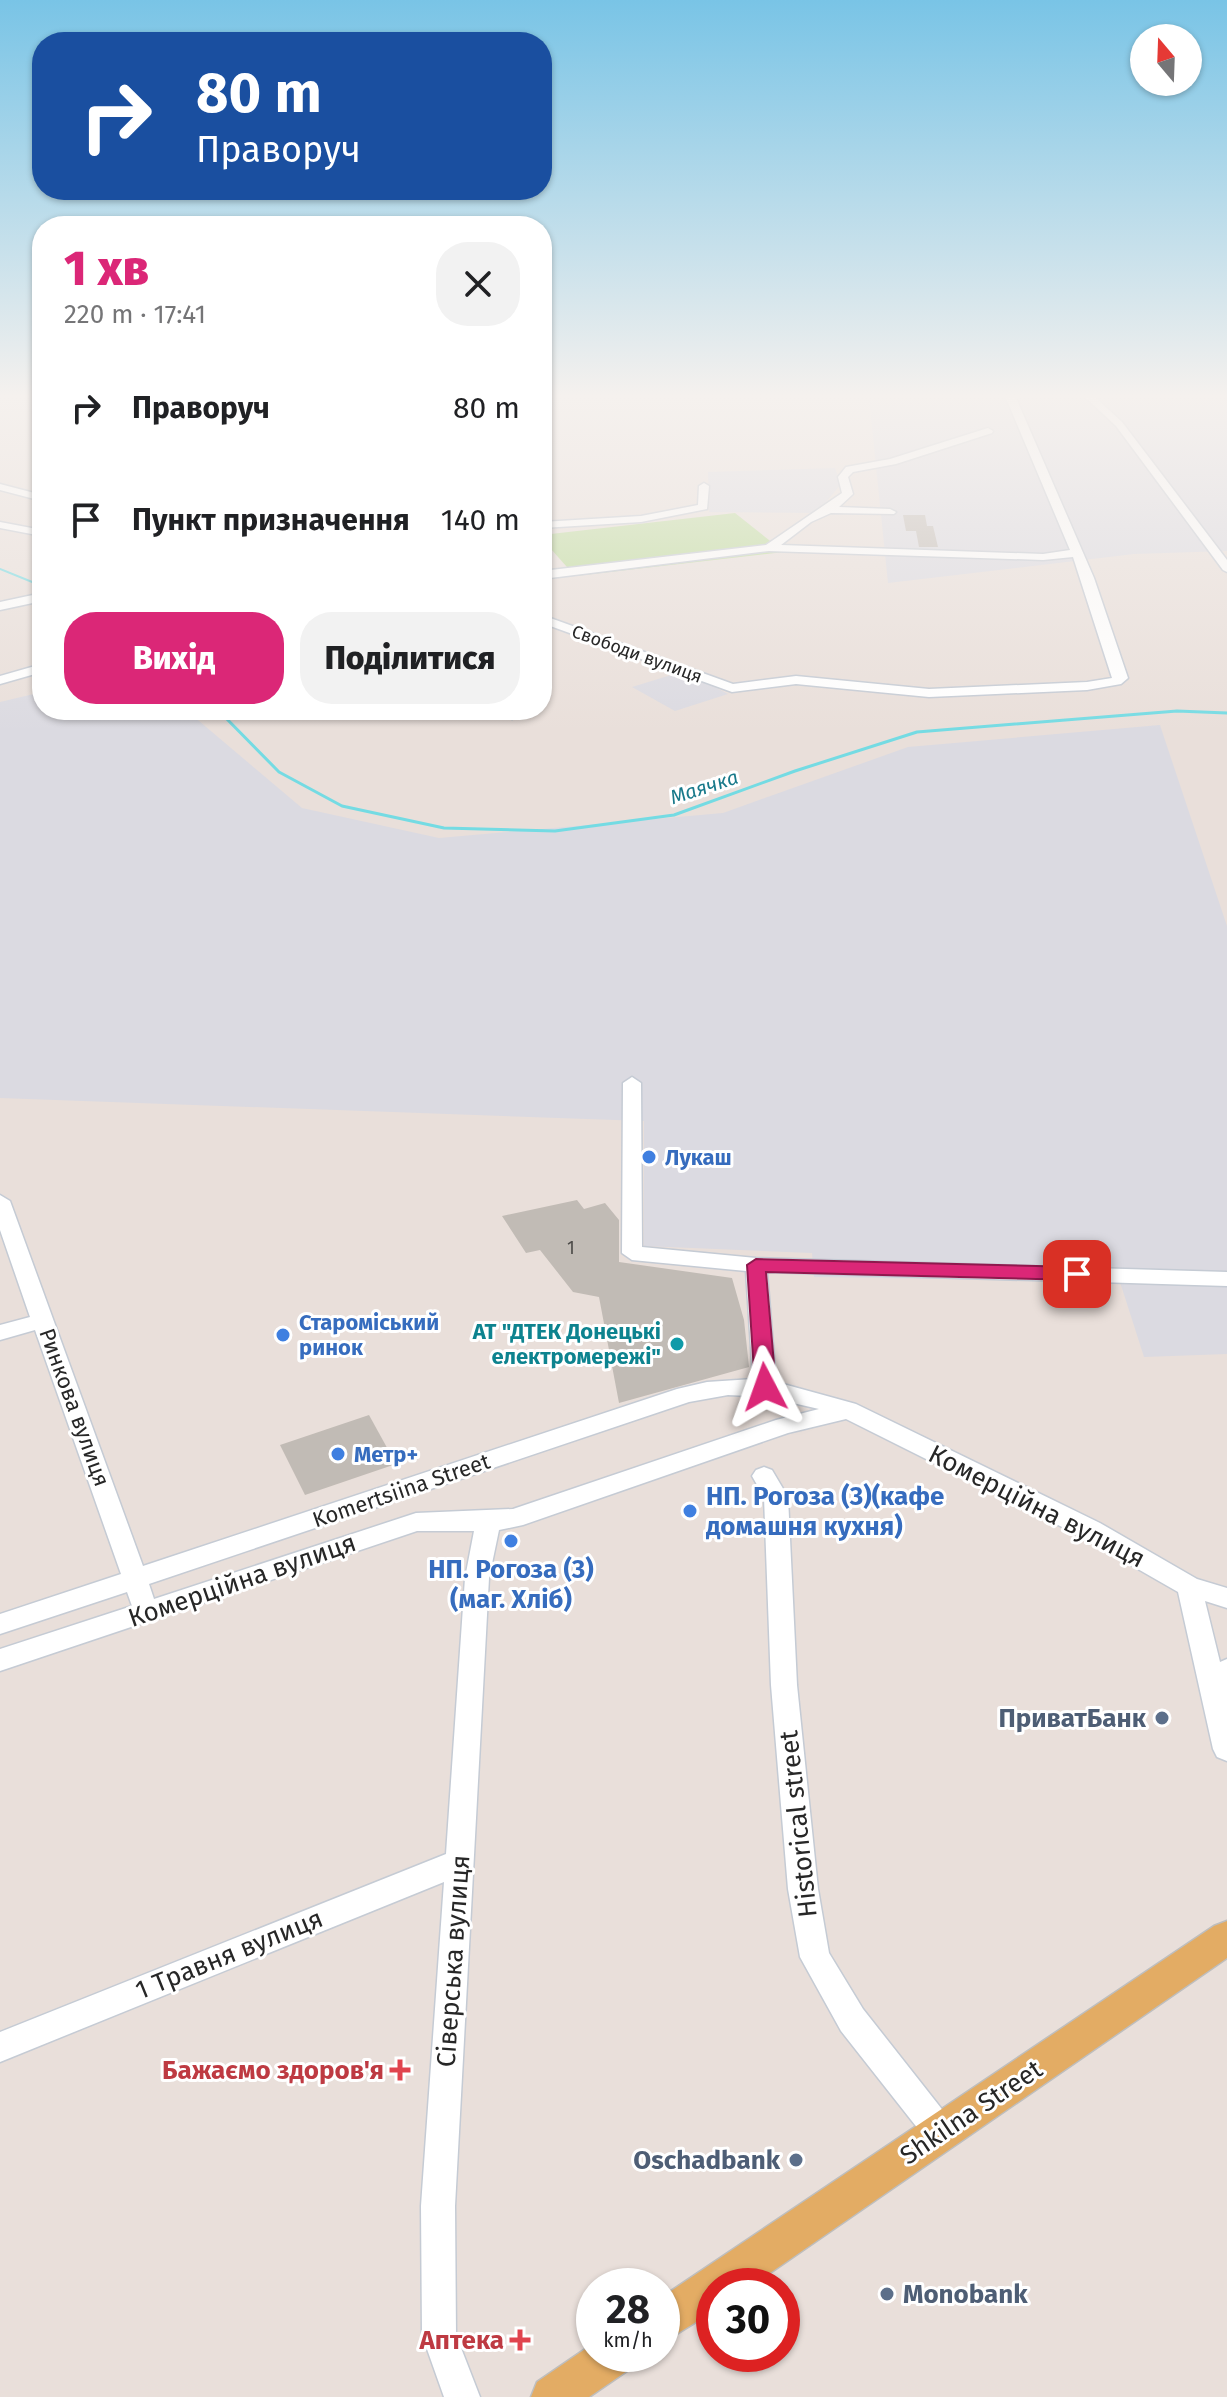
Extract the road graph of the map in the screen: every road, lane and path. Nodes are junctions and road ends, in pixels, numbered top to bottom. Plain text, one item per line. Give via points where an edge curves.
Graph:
1 (688, 510) edge
2 (829, 510) joint
3 (1057, 510) edge
4 (1183, 510) edge
5 (890, 512) dead end
6 (552, 524) edge
7 (0, 525) edge
8 (32, 531) edge
9 (769, 548) junction
10 (1075, 552) junction
11 (1227, 568) edge
12 (552, 574) edge
13 (32, 599) edge
14 (0, 606) edge
15 (552, 623) edge
16 (32, 671) edge
17 (0, 680) edge
18 (632, 1083) dead end
19 (0, 1201) edge
20 (756, 1265) junction
21 (1227, 1279) edge
22 (44, 1320) junction
23 (0, 1333) edge
24 (765, 1387) junction
25 (806, 1396) joint
26 (848, 1410) junction
27 (764, 1476) dead end
28 (488, 1523) junction
29 (137, 1580) junction
30 (1189, 1586) junction
31 (1227, 1598) edge
32 (147, 1613) junction
33 (9, 1621) edge
34 (28, 1651) junction
35 (0, 1660) edge
36 (1218, 1674) edge
37 (1227, 1749) edge
38 (459, 1862) junction
39 (1227, 1938) edge
40 (0, 2047) edge
41 (941, 2133) junction
42 (742, 2268) edge
43 (589, 2372) edge
44 (462, 2397) edge
45 (552, 2397) edge

1 - 6 street via 641,519
2 - 5 street
2 - 9 street
3 - 10 street
4 - 11 street
7 - 8 street
9 - 10 street via 1043,557
9 - 12 street
10 - 15 street, Свободи вулиця via 1121,678 1116,681 929,693 796,680 732,688
13 - 14 street
16 - 17 street
18 - 20 street via 632,1253
19 - 22 street, Ринкова вулиця
20 - 21 street
20 - 24 street
22 - 23 street
22 - 29 street, Ринкова вулиця
24 - 25 street, Komertsiina Street
24 - 29 street, Komertsiina Street via 723,1385 685,1395
25 - 26 street, Комерційна вулиця
26 - 28 street
26 - 30 street, Комерційна вулиця via 1091,1530
27 - 41 street, Historical street via 776,1497 784,1685 803,1889 815,1957 852,2020
28 - 32 street, Комерційна вулиця via 416,1522
28 - 38 street, Сіверська вулиця via 477,1578
29 - 32 street, Ринкова вулиця
29 - 33 street, Komertsiina Street
30 - 31 street, Комерційна вулиця
30 - 36 street
32 - 34 street, Комерційна вулиця
33 - 34 street
34 - 35 street, Комерційна вулиця
36 - 37 street
38 - 40 street, 1 Травня вулиця
38 - 44 street, Сіверська вулиця via 438,2221 439,2335
39 - 41 main road, Shkilna Street
41 - 42 main road, Shkilna Street
43 - 45 main road

